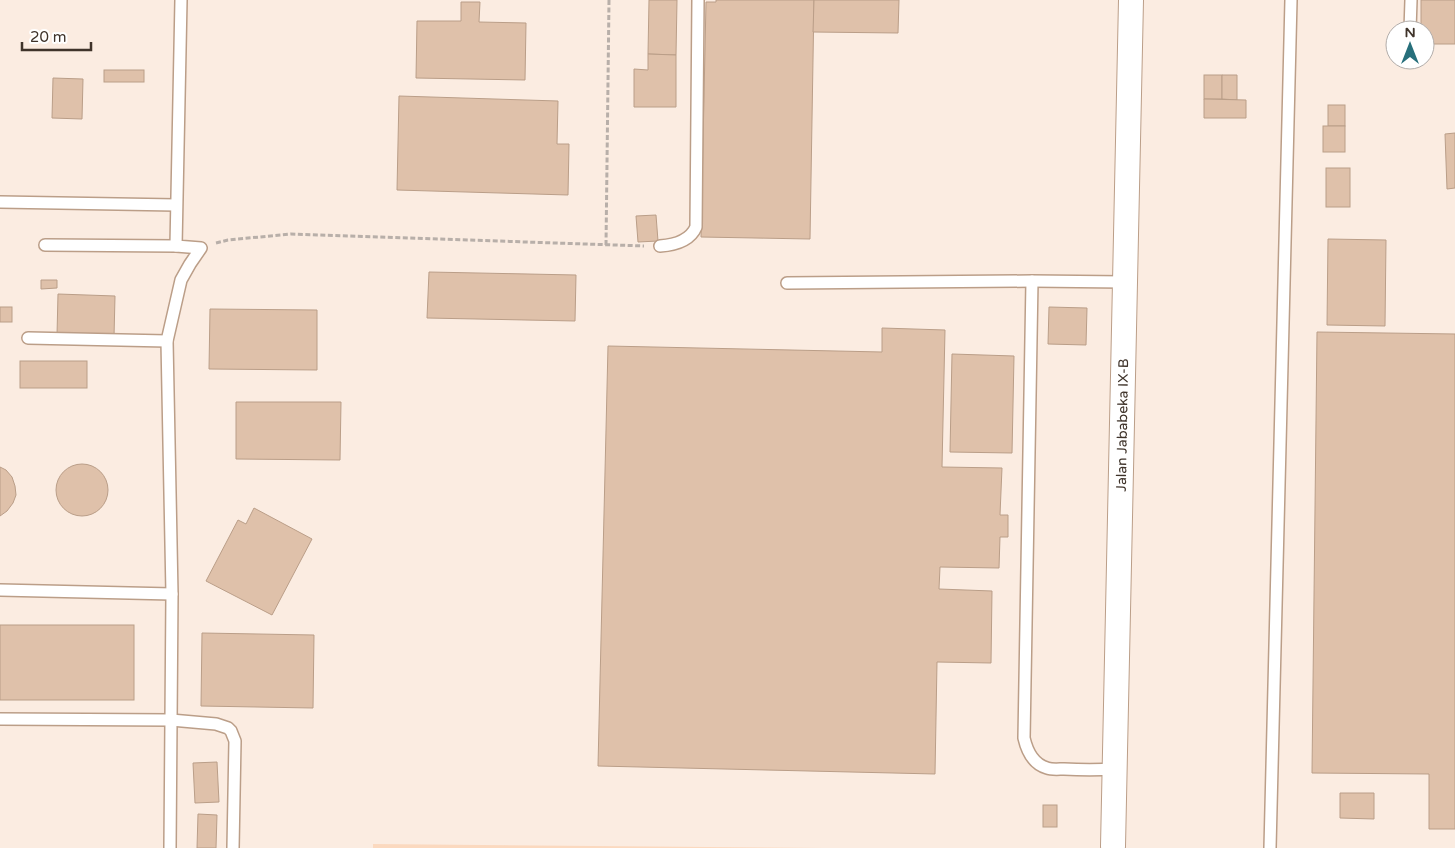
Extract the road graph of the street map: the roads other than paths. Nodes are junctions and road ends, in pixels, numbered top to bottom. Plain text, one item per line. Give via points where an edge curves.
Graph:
1 (181, 0) edge
2 (698, 0) edge
3 (1131, 0) edge
4 (1291, 0) edge
5 (1411, 0) edge
6 (1410, 20) edge
7 (0, 202) edge
8 (176, 205) junction
9 (45, 245) dead end
10 (176, 246) junction
11 (660, 246) road end
12 (1032, 281) junction
13 (1124, 282) junction
14 (787, 283) dead end
15 (28, 338) dead end
16 (167, 341) junction
17 (0, 590) edge
18 (172, 594) junction
19 (0, 719) edge
20 (171, 720) junction
21 (1116, 769) junction
22 (1113, 847) edge
23 (170, 848) edge
24 (233, 848) edge
25 (1270, 848) edge

1 - 8 lane
2 - 11 lane via 696,227 681,241
3 - 13 street, Jalan Jababeka IX-B
4 - 25 lane
5 - 6 lane
7 - 8 lane
8 - 10 lane
9 - 10 lane
10 - 16 lane via 202,248 181,280
12 - 13 lane
12 - 14 lane
12 - 21 lane via 1024,738 1030,756 1048,768
13 - 21 street, Jalan Jababeka IX-B
15 - 16 lane
16 - 18 lane
17 - 18 lane
18 - 20 lane
19 - 20 lane
20 - 23 lane
20 - 24 lane via 216,724 228,728 233,734
21 - 22 street, Jalan Jababeka IX-B

